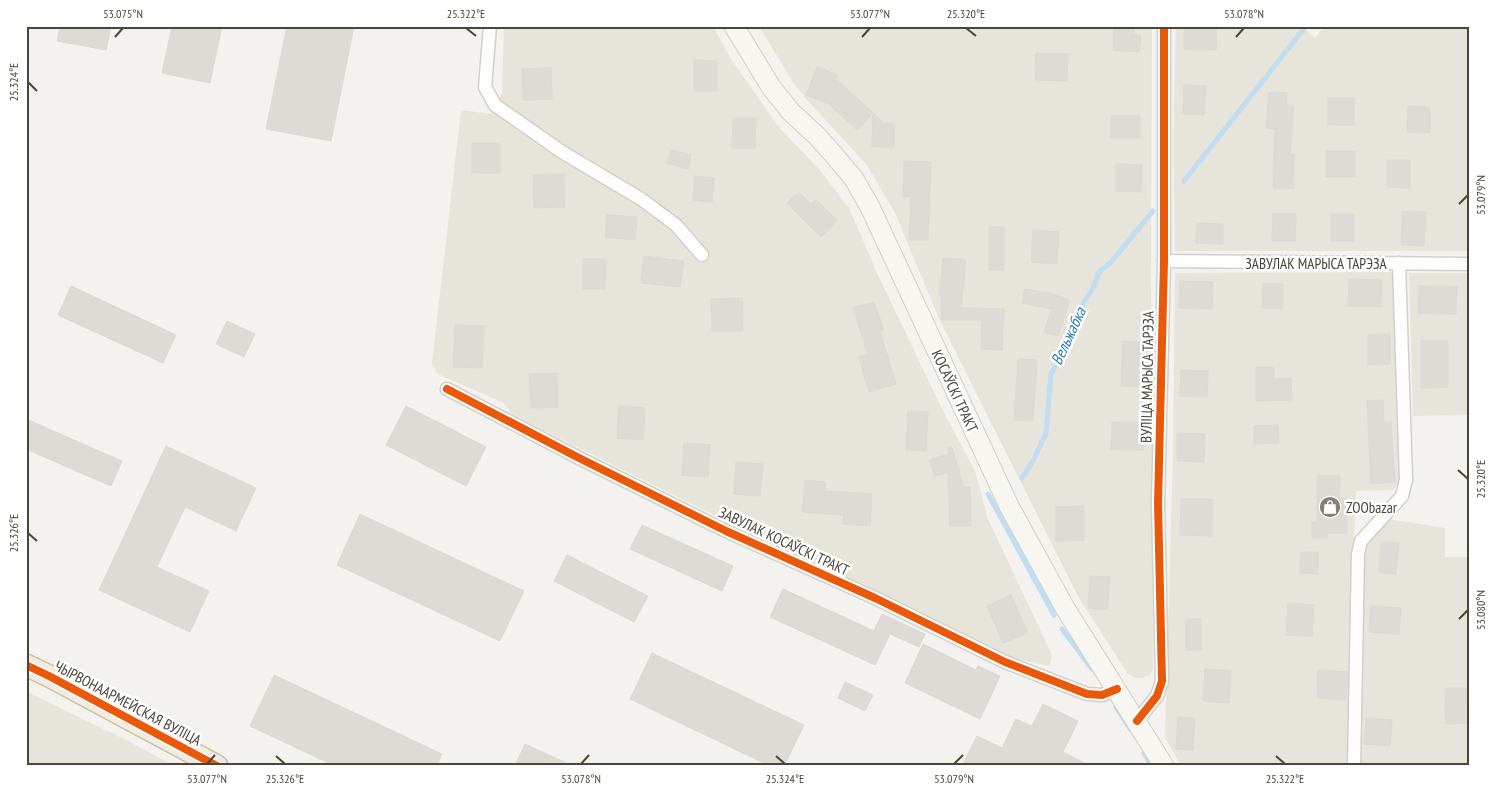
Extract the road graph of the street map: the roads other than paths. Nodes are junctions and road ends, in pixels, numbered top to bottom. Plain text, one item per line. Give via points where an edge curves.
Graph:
1 (490, 26) edge
2 (734, 26) edge
3 (1164, 26) edge
4 (702, 255) dead end
5 (1164, 261) junction
6 (1399, 263) junction
7 (1469, 264) edge
8 (447, 389) dead end
9 (26, 665) edge
10 (1117, 689) junction
11 (1136, 721) junction
12 (217, 766) edge
13 (1164, 766) edge
14 (1354, 766) edge

1 - 4 street via 485,87 495,106 562,152 641,199 676,225
2 - 10 main road, КОСАЎСКІ ТРАКТ via 770,87 854,179 1009,506 1066,608
3 - 5 street, ВУЛІЦА МАРЫСА ТАРЭЗА
5 - 6 street, ЗАВУЛАК МАРЫСА ТАРЭЗА
5 - 11 street, ВУЛІЦА МАРЫСА ТАРЭЗА via 1158,503 1162,680 1157,696
6 - 7 street, ЗАВУЛАК МАРЫСА ТАРЭЗА
6 - 14 street via 1406,480 1402,496 1361,541 1358,554
8 - 10 street, ЗАВУЛАК КОСАЎСКІ ТРАКТ via 726,531 876,598 1005,662 1087,694 1102,695
9 - 12 highway, ЧЫРВОНААРМЕЙСКАЯ ВУЛІЦА
10 - 11 main road, КОСАЎСКІ ТРАКТ
11 - 13 main road, КОСАЎСКІ ТРАКТ

